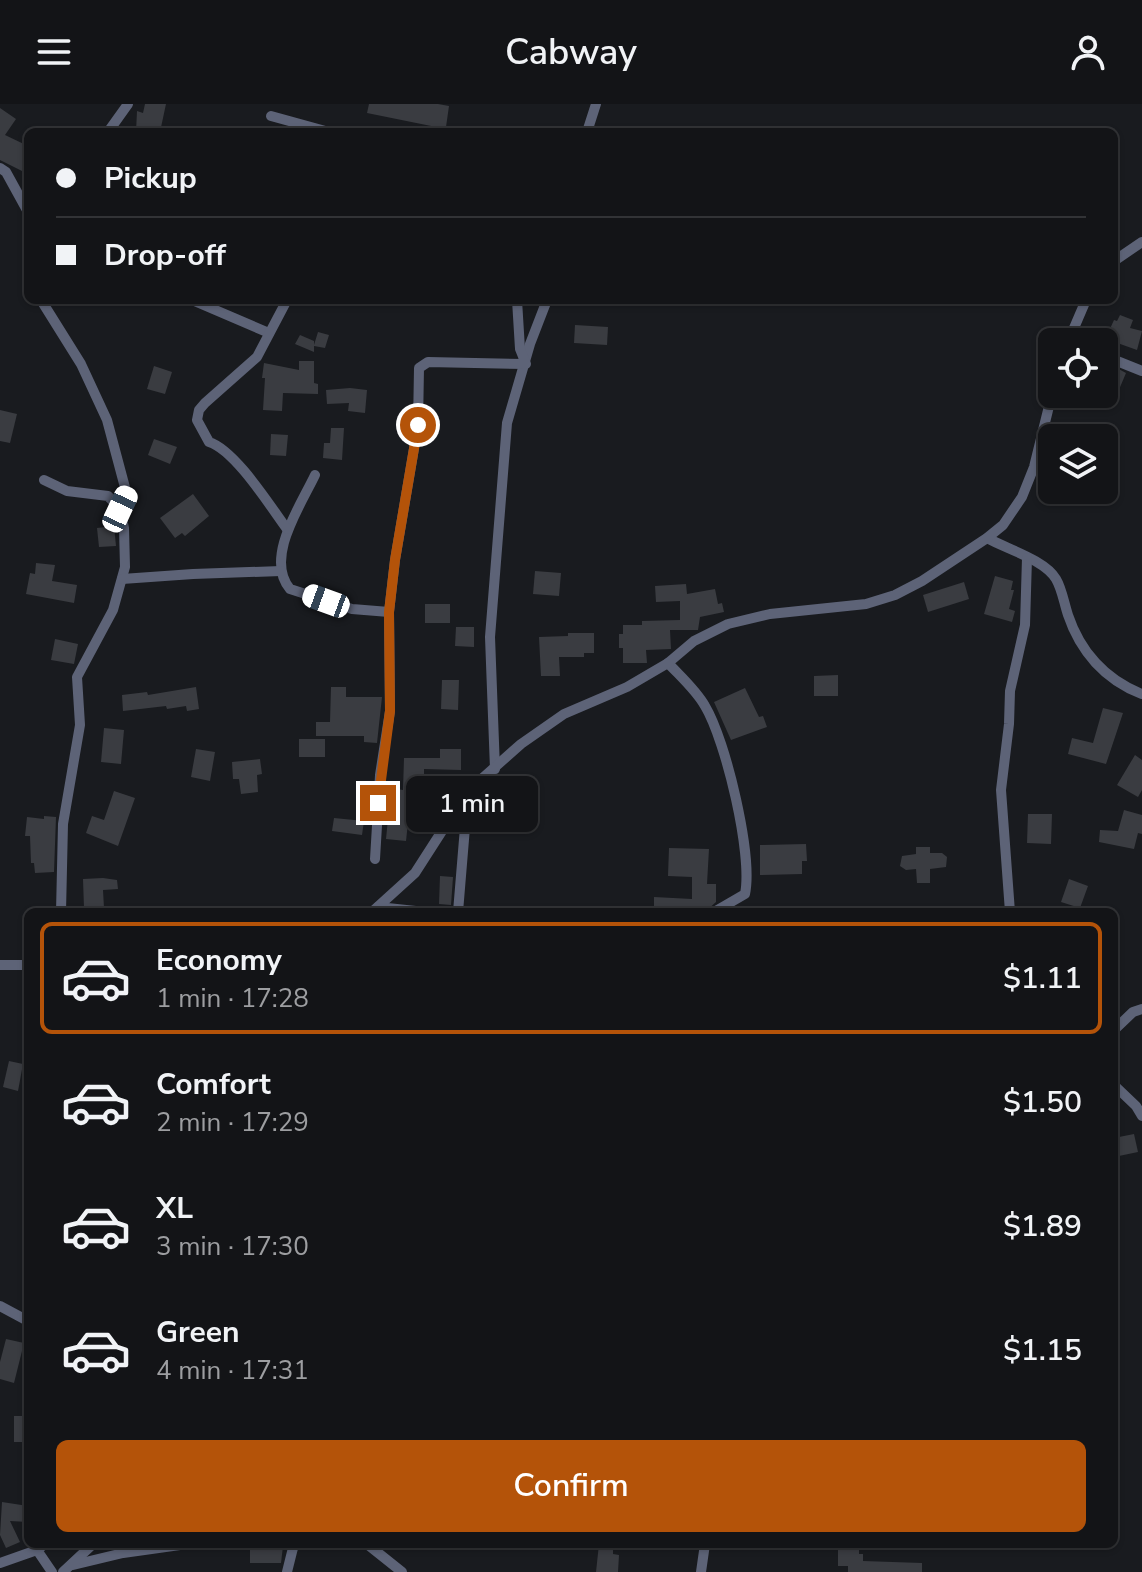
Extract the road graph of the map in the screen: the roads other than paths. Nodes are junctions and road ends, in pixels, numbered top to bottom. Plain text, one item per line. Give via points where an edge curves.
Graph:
1 (128, 104) edge
2 (596, 104) edge
3 (271, 116) dead end
4 (111, 128) edge
5 (314, 128) edge
6 (588, 128) edge
7 (0, 168) edge
8 (24, 205) edge
9 (1142, 242) edge
10 (1118, 258) edge
11 (44, 304) edge
12 (201, 304) edge
13 (285, 304) edge
14 (517, 304) edge
15 (545, 304) edge
16 (1084, 304) edge
17 (1075, 328) edge
18 (269, 333) junction
19 (1118, 361) edge
20 (526, 364) junction
21 (1142, 371) edge
22 (1049, 408) edge
23 (315, 475) dead end
24 (44, 480) dead end
25 (120, 509) junction
26 (287, 529) junction
27 (987, 538) junction
28 (1027, 558) junction
29 (281, 571) junction
30 (122, 579) junction
31 (389, 612) junction
32 (668, 663) junction
33 (1142, 694) edge
34 (495, 769) junction
35 (467, 810) junction
36 (375, 859) dead end
37 (61, 908) edge
38 (377, 908) edge
39 (458, 908) edge
40 (721, 908) edge
41 (1010, 908) edge
42 (0, 965) edge
43 (24, 965) edge
44 (1142, 1009) edge
45 (1118, 1026) edge
46 (1118, 1089) edge
47 (1142, 1116) edge
48 (0, 1306) edge
49 (24, 1319) edge
50 (38, 1548) edge
51 (41, 1548) edge
52 (89, 1548) edge
53 (159, 1548) edge
54 (293, 1548) edge
55 (372, 1548) edge
56 (704, 1548) edge
57 (0, 1563) edge
58 (73, 1565) junction
59 (52, 1572) edge
60 (63, 1572) edge
61 (287, 1572) edge
62 (402, 1572) edge
63 (701, 1572) edge

1 - 4 street
2 - 6 street
3 - 5 street
7 - 8 street
9 - 10 street
11 - 25 street via 81,364 107,420 127,495
12 - 18 street
13 - 18 street
14 - 20 street
15 - 20 street
16 - 17 street
18 - 26 street via 257,357 205,403 197,420 209,442 244,471
19 - 21 street
20 - 31 street via 428,362 419,368 418,425
20 - 34 street via 507,423 490,637
22 - 27 street via 1022,497
23 - 26 street
24 - 25 street via 67,491 108,496
25 - 30 street
26 - 29 street
27 - 28 street
27 - 32 street via 895,595 728,624 694,641
28 - 33 street via 1041,563 1057,580 1076,638 1090,658
28 - 41 street via 1025,625 1010,691 1001,790
29 - 30 street
29 - 31 street via 290,589 352,609
30 - 37 street via 113,610 77,677 80,725 63,824
31 - 36 street via 390,711
32 - 34 street via 564,714
32 - 40 street via 703,702 719,731 742,834 745,894
34 - 35 street via 468,791
35 - 38 street via 442,831 415,873
35 - 39 street
42 - 43 street
44 - 45 street
46 - 47 street
48 - 49 street
50 - 57 street
51 - 59 street
52 - 58 street
53 - 58 street
54 - 61 street
55 - 62 street
56 - 63 street
58 - 60 street

